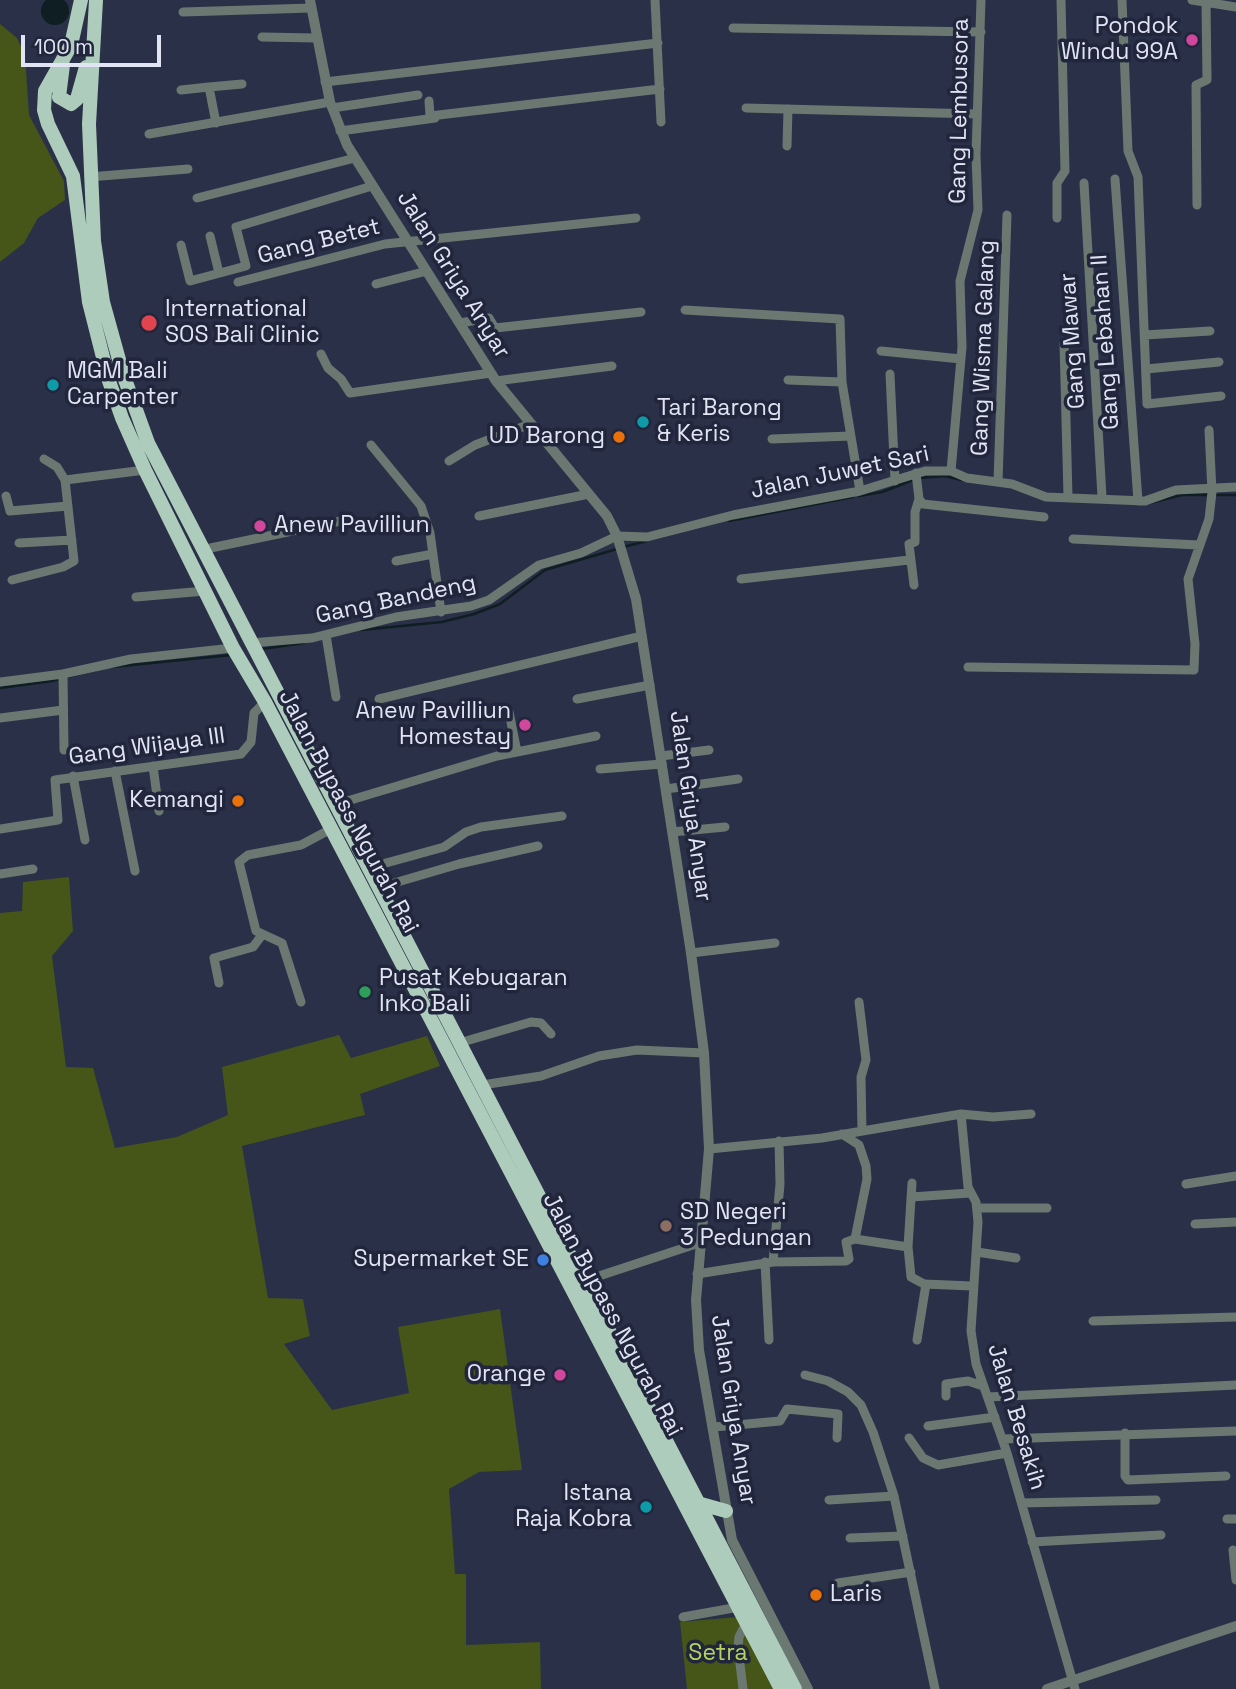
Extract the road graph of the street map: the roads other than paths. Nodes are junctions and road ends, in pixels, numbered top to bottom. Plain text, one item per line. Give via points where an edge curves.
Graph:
1 (81, 0) edge
2 (96, 0) edge
3 (655, 0) edge
4 (981, 0) edge
5 (1061, 0) edge
6 (1122, 0) edge
7 (1192, 0) edge
8 (1206, 2) junction
9 (311, 4) edge
10 (1236, 7) edge
11 (183, 12) dead end
12 (95, 24) junction
13 (733, 28) dead end
14 (981, 32) junction
15 (262, 37) dead end
16 (316, 38) junction
17 (658, 43) junction
18 (63, 62) junction
19 (325, 82) junction
20 (243, 84) dead end
21 (209, 87) junction
22 (660, 89) junction
23 (181, 90) dead end
24 (418, 95) dead end
25 (429, 101) dead end
26 (331, 105) junction
27 (746, 108) dead end
28 (788, 109) junction
29 (471, 114) dead end
30 (977, 114) junction
31 (661, 122) dead end
32 (216, 123) junction
33 (340, 131) junction
34 (149, 134) dead end
35 (787, 146) dead end
36 (355, 158) junction
37 (188, 169) dead end
38 (89, 177) junction
39 (1115, 179) dead end
40 (1084, 183) dead end
41 (372, 186) junction
42 (197, 198) dead end
43 (1197, 205) dead end
44 (1007, 215) dead end
45 (636, 218) dead end
46 (1057, 218) dead end
47 (210, 236) dead end
48 (409, 241) junction
49 (181, 245) dead end
50 (427, 271) junction
51 (219, 273) junction
52 (238, 282) dead end
53 (376, 284) dead end
54 (685, 310) dead end
55 (641, 312) dead end
56 (460, 323) junction
57 (1210, 331) dead end
58 (1145, 335) junction
59 (1064, 343) dead end
60 (881, 351) dead end
61 (321, 354) dead end
62 (961, 359) junction
63 (1219, 362) dead end
64 (612, 366) dead end
65 (1146, 369) junction
66 (890, 374) dead end
67 (494, 377) junction
68 (788, 380) dead end
69 (842, 382) junction
70 (1221, 396) dead end
71 (530, 424) junction
72 (1209, 429) dead end
73 (850, 436) junction
74 (772, 439) dead end
75 (371, 445) dead end
76 (44, 459) dead end
77 (449, 461) dead end
78 (145, 470) junction
79 (951, 471) junction
80 (916, 473) junction
81 (65, 480) junction
82 (895, 481) junction
83 (998, 482) junction
84 (1236, 487) edge
85 (860, 491) junction
86 (589, 494) junction
87 (1212, 494) junction
88 (6, 496) dead end
89 (1068, 497) junction
90 (1102, 497) junction
91 (919, 499) junction
92 (1138, 502) junction
93 (68, 506) junction
94 (480, 516) dead end
95 (1044, 517) dead end
96 (350, 519) dead end
97 (1073, 539) dead end
98 (72, 540) junction
99 (618, 542) junction
100 (19, 543) dead end
101 (1199, 545) junction
102 (201, 550) junction
103 (433, 554) junction
104 (909, 560) junction
105 (396, 561) dead end
106 (741, 579) dead end
107 (12, 580) dead end
108 (914, 585) dead end
109 (205, 591) junction
110 (136, 597) dead end
111 (232, 608) junction
112 (441, 612) junction
113 (218, 615) junction
114 (326, 635) junction
115 (642, 636) junction
116 (251, 643) junction
117 (233, 648) junction
118 (968, 667) dead end
119 (63, 674) junction
120 (0, 682) edge
121 (650, 685) junction
122 (336, 697) dead end
123 (379, 699) dead end
124 (577, 699) dead end
125 (265, 702) junction
126 (63, 710) junction
127 (509, 712) dead end
128 (0, 718) edge
129 (596, 736) dead end
130 (64, 750) dead end
131 (709, 750) dead end
132 (517, 752) junction
133 (662, 760) junction
134 (153, 766) junction
135 (600, 769) dead end
136 (115, 771) junction
137 (73, 776) junction
138 (737, 779) dead end
139 (666, 789) junction
140 (334, 805) junction
141 (159, 811) dead end
142 (562, 816) dead end
143 (725, 827) dead end
144 (0, 829) edge
145 (331, 829) junction
146 (672, 832) junction
147 (85, 839) dead end
148 (538, 846) dead end
149 (368, 868) junction
150 (33, 869) dead end
151 (135, 871) dead end
152 (0, 874) edge
153 (377, 887) junction
154 (262, 935) junction
155 (775, 943) dead end
156 (691, 953) junction
157 (219, 983) dead end
158 (301, 1002) dead end
159 (859, 1002) dead end
160 (551, 1034) dead end
161 (459, 1043) junction
162 (704, 1054) junction
163 (482, 1085) junction
164 (1031, 1114) dead end
165 (962, 1118) junction
166 (862, 1131) junction
167 (842, 1134) junction
168 (779, 1141) junction
169 (709, 1149) junction
170 (1236, 1176) edge
171 (912, 1184) dead end
172 (1186, 1184) dead end
173 (970, 1193) junction
174 (911, 1196) junction
175 (977, 1208) junction
176 (1047, 1208) dead end
177 (1236, 1222) edge
178 (1195, 1224) dead end
179 (851, 1240) junction
180 (702, 1242) junction
181 (908, 1247) junction
182 (977, 1252) junction
183 (1016, 1258) dead end
184 (769, 1262) junction
185 (697, 1274) junction
186 (596, 1277) dead end
187 (926, 1284) junction
188 (972, 1286) junction
189 (1236, 1317) edge
190 (1093, 1321) dead end
191 (769, 1340) dead end
192 (917, 1340) dead end
193 (805, 1375) dead end
194 (1236, 1385) edge
195 (983, 1386) junction
196 (946, 1396) dead end
197 (988, 1397) junction
198 (996, 1416) junction
199 (647, 1417) junction
200 (928, 1426) dead end
201 (714, 1427) junction
202 (1236, 1431) edge
203 (1125, 1433) junction
204 (909, 1437) dead end
205 (837, 1438) dead end
206 (1003, 1439) junction
207 (1007, 1453) junction
208 (1226, 1476) dead end
209 (894, 1496) junction
210 (829, 1500) dead end
211 (1156, 1500) dead end
212 (1022, 1503) junction
213 (696, 1507) junction
214 (726, 1511) junction
215 (903, 1535) junction
216 (1161, 1535) dead end
217 (850, 1538) dead end
218 (1032, 1542) junction
219 (1233, 1550) dead end
220 (911, 1572) junction
221 (1236, 1580) edge
222 (838, 1583) dead end
223 (739, 1607) junction
224 (682, 1618) dead end
225 (747, 1621) junction
226 (1236, 1626) edge
227 (1074, 1685) edge
228 (743, 1689) edge
229 (781, 1689) edge
230 (795, 1689) edge
231 (808, 1689) edge
232 (935, 1689) edge
233 (1047, 1689) edge

1 - 18 highway, Jalan Bypass Ngurah Rai
2 - 12 highway, Jalan Bypass Ngurah Rai
3 - 17 street
4 - 14 street, Gang Lembusora
5 - 46 street via 1065,171 1057,183
6 - 58 street via 1128,151 1138,177
7 - 8 street
8 - 10 street
8 - 43 street via 1207,80 1196,85
9 - 11 street
9 - 16 street, Jalan Griya Anyar
12 - 18 highway via 82,84 71,104 59,97
12 - 38 highway, Jalan Bypass Ngurah Rai
13 - 14 street
14 - 30 street, Gang Lembusora
15 - 16 street
16 - 19 street, Jalan Griya Anyar
17 - 19 street
17 - 22 street
18 - 78 highway, Jalan Bypass Ngurah Rai via 48,85 44,110 73,176 98,342 122,418
19 - 26 street, Jalan Griya Anyar
20 - 21 street
21 - 23 street
21 - 32 street
22 - 25 street via 430,116
22 - 31 street
24 - 26 street
26 - 32 street
26 - 33 street, Jalan Griya Anyar
27 - 28 street
28 - 30 street
28 - 35 street
29 - 33 street
30 - 62 street, Gang Lembusora via 978,210 960,281
32 - 34 street
33 - 36 street, Jalan Griya Anyar
36 - 41 street, Jalan Griya Anyar
36 - 42 street
37 - 38 street
38 - 102 highway, Jalan Bypass Ngurah Rai via 103,302 123,374 148,443
39 - 92 street, Gang Lebahan II
40 - 90 street, Gang Mawar
41 - 48 street, Jalan Griya Anyar
41 - 51 street via 236,227 246,266
44 - 83 street, Gang Wisma Galang
45 - 48 street, Gang Betet
47 - 51 street
48 - 50 street, Jalan Griya Anyar
48 - 52 street, Gang Betet via 310,261
49 - 51 street via 190,281
50 - 53 street
50 - 56 street, Jalan Griya Anyar
54 - 69 street via 840,319
55 - 56 street via 495,328 489,318
56 - 67 street, Jalan Griya Anyar
57 - 58 street
58 - 65 street
59 - 89 street
60 - 62 street
61 - 67 street via 352,393
62 - 79 street, Gang Lembusora
63 - 65 street
64 - 67 street
65 - 70 street via 1147,404
66 - 82 street
67 - 71 street, Jalan Griya Anyar
68 - 69 street
69 - 73 street
71 - 77 street via 475,445
71 - 86 street, Jalan Griya Anyar
72 - 87 street
73 - 74 street
73 - 85 street
75 - 103 street via 421,506
76 - 81 street via 57,467
78 - 81 street
78 - 109 highway, Jalan Bypass Ngurah Rai
79 - 80 street, Jalan Juwet Sari
79 - 83 street, Jalan Juwet Sari
80 - 82 street, Jalan Juwet Sari
80 - 91 street
81 - 93 street
82 - 85 street, Jalan Juwet Sari
83 - 89 street, Jalan Juwet Sari via 1046,497
84 - 87 street, Jalan Juwet Sari
85 - 99 street, Jalan Juwet Sari
86 - 94 street
86 - 99 street, Jalan Griya Anyar via 607,516
87 - 92 street, Jalan Juwet Sari via 1177,490
87 - 101 street
88 - 93 street via 10,511
89 - 90 street, Jalan Juwet Sari
90 - 92 street, Jalan Juwet Sari
91 - 95 street via 923,504
91 - 104 street
93 - 98 street
96 - 102 street
97 - 101 street
98 - 100 street
98 - 107 street via 71,564
99 - 112 street, Gang Bandeng via 539,565 484,603
99 - 115 street, Jalan Griya Anyar
101 - 118 street via 1188,579 1194,670
102 - 111 highway, Jalan Bypass Ngurah Rai
103 - 105 street
103 - 112 street
104 - 106 street
104 - 108 street
109 - 110 street
109 - 113 highway, Jalan Bypass Ngurah Rai
111 - 113 highway
111 - 116 highway, Jalan Bypass Ngurah Rai
112 - 114 street, Gang Bandeng via 396,617
113 - 117 highway, Jalan Bypass Ngurah Rai
114 - 116 street, Gang Bandeng
114 - 122 street
115 - 121 street, Jalan Griya Anyar
115 - 123 street
116 - 140 highway, Jalan Bypass Ngurah Rai
117 - 119 street via 131,659
117 - 125 highway, Jalan Bypass Ngurah Rai
119 - 120 street
119 - 126 street
121 - 124 street
121 - 133 street, Jalan Griya Anyar
125 - 134 street, Gang Wijaya III via 254,713 246,751
125 - 145 highway, Jalan Bypass Ngurah Rai
126 - 128 street
126 - 130 street
127 - 132 street
129 - 132 street
131 - 133 street
132 - 140 street
133 - 135 street
133 - 139 street, Jalan Griya Anyar
134 - 136 street, Gang Wijaya III
134 - 141 street
136 - 137 street, Gang Wijaya III
136 - 151 street
137 - 144 street, Gang Wijaya III via 54,780 58,820
137 - 147 street
138 - 139 street
139 - 146 street, Jalan Griya Anyar
140 - 149 highway, Jalan Bypass Ngurah Rai
142 - 149 street via 481,827 442,848
143 - 146 street
145 - 154 street via 301,845 240,859 254,926
145 - 199 highway, Jalan Bypass Ngurah Rai
146 - 156 street, Jalan Griya Anyar
148 - 153 street
149 - 153 highway, Jalan Bypass Ngurah Rai
150 - 152 street
153 - 161 highway, Jalan Bypass Ngurah Rai
154 - 157 street via 253,947 214,958
154 - 158 street via 282,943
155 - 156 street
156 - 162 street, Jalan Griya Anyar
159 - 166 street via 866,1066 860,1077
160 - 161 street via 541,1023 531,1022
161 - 163 highway, Jalan Bypass Ngurah Rai
162 - 163 street via 656,1049 615,1053 541,1076
162 - 169 street, Jalan Griya Anyar
163 - 199 highway, Jalan Bypass Ngurah Rai
164 - 165 street
165 - 166 street
165 - 173 street, Jalan Besakih
166 - 167 street
167 - 168 street
167 - 179 street via 856,1142 867,1179
168 - 169 street
168 - 184 street via 780,1184
169 - 180 street, Jalan Griya Anyar
170 - 172 street
171 - 174 street
173 - 174 street
173 - 175 street, Jalan Besakih
174 - 181 street
175 - 176 street
175 - 182 street, Jalan Besakih
177 - 178 street
179 - 181 street
179 - 184 street via 846,1261
180 - 185 street, Jalan Griya Anyar
180 - 186 street
181 - 187 street via 911,1278
182 - 183 street
182 - 188 street, Jalan Besakih
184 - 185 street
184 - 191 street
185 - 201 street, Jalan Griya Anyar via 697,1337
187 - 188 street
187 - 192 street
188 - 195 street, Jalan Besakih via 971,1331
189 - 190 street
193 - 209 street via 834,1384 861,1405
194 - 197 street
195 - 196 street via 968,1381 946,1384
195 - 197 street, Jalan Besakih
197 - 198 street, Jalan Besakih
198 - 200 street
198 - 206 street, Jalan Besakih
199 - 213 highway, Jalan Bypass Ngurah Rai
201 - 205 street via 780,1421 787,1409 838,1414
201 - 214 street, Jalan Griya Anyar
202 - 203 street
203 - 206 street
203 - 208 street via 1128,1480
204 - 207 street via 923,1458 938,1465
206 - 207 street, Jalan Besakih
207 - 212 street, Jalan Besakih
209 - 210 street
209 - 215 street
211 - 212 street
212 - 218 street, Jalan Besakih
213 - 214 highway
213 - 223 highway, Jalan Bypass Ngurah Rai
213 - 230 highway, Jalan Bypass Ngurah Rai
214 - 231 street, Jalan Griya Anyar via 732,1540
215 - 217 street
215 - 220 street
216 - 218 street
218 - 227 street, Jalan Besakih
219 - 221 street
220 - 222 street
220 - 232 street
223 - 224 street
223 - 225 highway, Jalan Bypass Ngurah Rai
225 - 228 street via 738,1647
225 - 229 highway, Jalan Bypass Ngurah Rai
226 - 227 street
227 - 233 street

